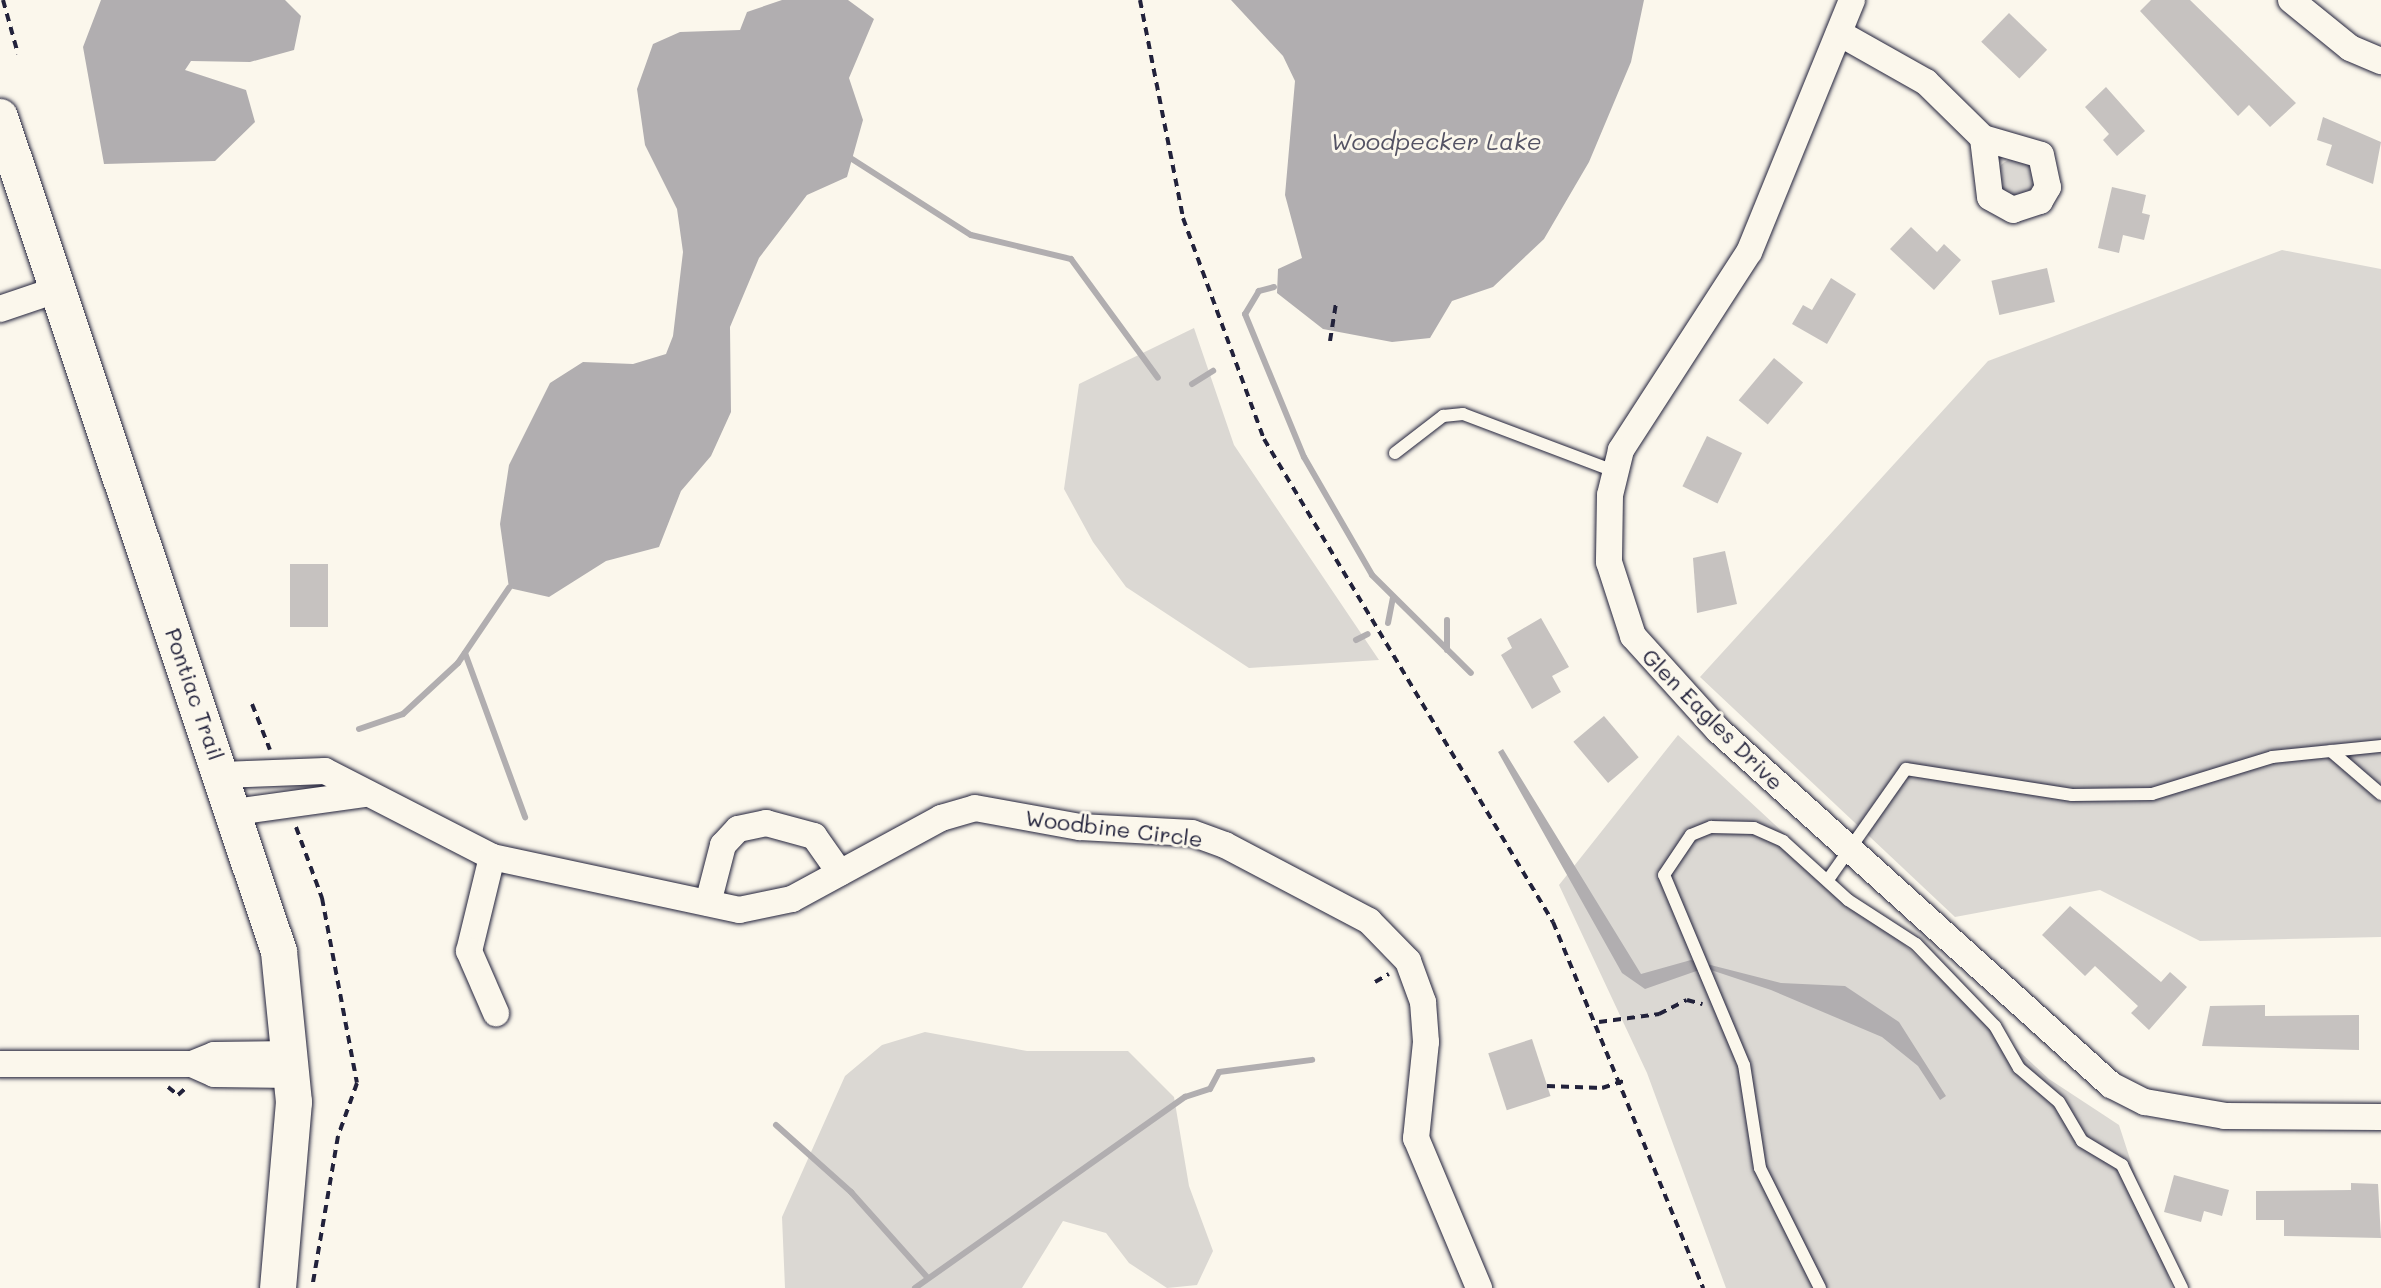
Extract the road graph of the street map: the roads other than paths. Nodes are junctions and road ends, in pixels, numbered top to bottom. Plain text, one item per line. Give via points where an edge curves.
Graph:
1 (1852, 0) edge
2 (2291, 0) edge
3 (1839, 33) junction
4 (2381, 61) edge
5 (0, 117) edge
6 (1983, 138) dead end
7 (56, 290) junction
8 (0, 309) edge
9 (1395, 453) dead end
10 (1614, 471) junction
11 (2381, 746) edge
12 (2331, 751) junction
13 (222, 775) junction
14 (364, 794) junction
15 (2381, 794) edge
16 (235, 812) junction
17 (1851, 852) junction
18 (492, 857) junction
19 (840, 873) junction
20 (1830, 877) junction
21 (708, 903) junction
22 (496, 1013) dead end
23 (0, 1064) edge
24 (292, 1064) junction
25 (2381, 1117) edge
26 (278, 1288) edge
27 (1479, 1288) edge
28 (1820, 1288) edge
29 (2182, 1288) edge

1 - 3 street, Glen Eagles Drive
2 - 4 street via 2350,48
3 - 6 street via 1926,82
3 - 10 street, Glen Eagles Drive via 1749,252 1716,314 1631,431
5 - 7 main road, Pontiac Trail
7 - 8 street
7 - 13 main road, Pontiac Trail
9 - 10 lane via 1443,416 1463,414
10 - 17 street, Glen Eagles Drive via 1609,562 1633,636 1718,730
11 - 12 lane
12 - 15 lane
12 - 17 lane via 2272,757 2152,794 2072,795 1906,769
13 - 14 street, Woodbine Circle via 325,771
13 - 16 main road, Pontiac Trail
14 - 16 street
14 - 18 street, Woodbine Circle
16 - 24 main road, Pontiac Trail via 279,952
17 - 20 lane
17 - 25 street, Glen Eagles Drive via 2055,1039 2145,1102 2225,1116
18 - 21 street, Woodbine Circle
18 - 22 street via 469,951
19 - 21 street, Woodbine Circle via 768,909
19 - 21 street via 814,836 766,823 738,829 723,845
19 - 27 street, Woodbine Circle via 941,818 975,808 1080,827 1192,833 1369,921 1408,961 1423,1002 1416,1138
20 - 28 lane via 1754,828 1724,824 1691,835 1664,875 1744,1065 1760,1168
20 - 29 lane via 1848,900 1916,944 1995,1026 2019,1068 2059,1102 2082,1141 2122,1165
23 - 24 street via 192,1064 214,1055
24 - 26 main road, Pontiac Trail

